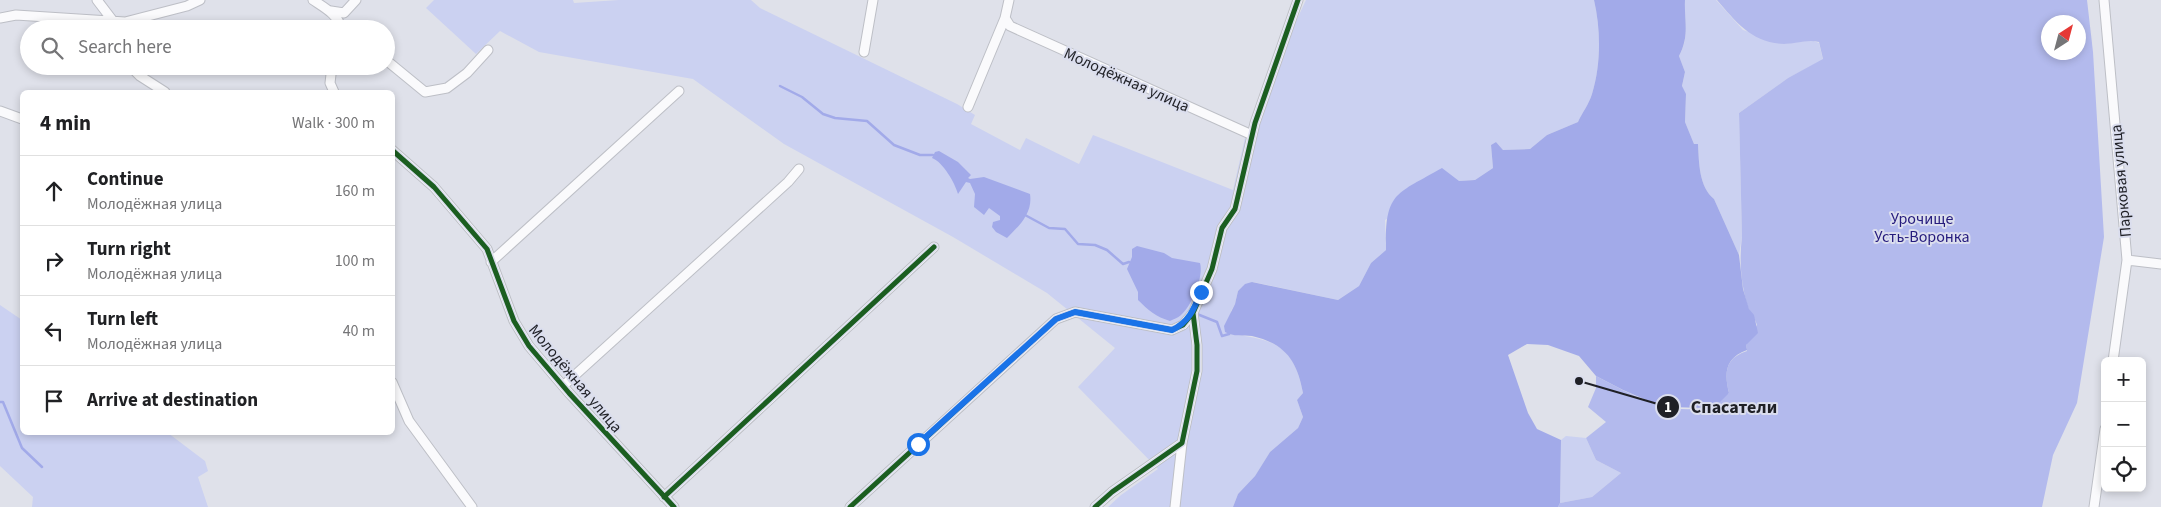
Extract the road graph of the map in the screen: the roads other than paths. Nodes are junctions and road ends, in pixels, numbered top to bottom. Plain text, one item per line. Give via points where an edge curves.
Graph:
1 (96, 0) edge
2 (200, 0) edge
3 (313, 0) edge
4 (356, 0) edge
5 (873, 0) edge
6 (1009, 0) edge
7 (1298, 0) edge
8 (2104, 0) edge
9 (330, 11) junction
10 (0, 18) edge
11 (1005, 18) junction
12 (72, 20) edge
13 (113, 20) edge
14 (133, 20) edge
15 (337, 20) edge
16 (488, 50) dead end
17 (864, 52) dead end
18 (395, 67) edge
19 (139, 75) edge
20 (331, 75) edge
21 (159, 90) edge
22 (333, 90) edge
23 (679, 91) dead end
24 (968, 107) dead end
25 (0, 110) edge
26 (20, 118) edge
27 (1252, 135) junction
28 (395, 153) edge
29 (799, 169) dead end
30 (934, 247) dead end
31 (2128, 260) junction
32 (490, 262) junction
33 (2161, 264) edge
34 (1192, 313) junction
35 (2114, 357) edge
36 (563, 386) junction
37 (395, 389) edge
38 (1182, 443) junction
39 (2102, 447) edge
40 (664, 497) junction
41 (472, 507) edge
42 (674, 507) edge
43 (850, 507) edge
44 (1095, 507) edge
45 (1175, 507) edge
46 (2094, 507) edge

1 - 13 street
2 - 14 street
3 - 9 street
4 - 9 street via 344,12
5 - 17 street
6 - 11 street
7 - 27 street
8 - 31 street, Парковая улица
9 - 15 street
10 - 12 street via 16,15
11 - 24 street
11 - 27 street, Молодёжная улица via 1010,26
16 - 18 street via 467,73 447,88 425,92
19 - 21 street
20 - 22 street
23 - 32 street
25 - 26 street
27 - 34 street via 1235,209 1222,228 1212,269
28 - 32 street, Молодёжная улица via 434,187 487,249
29 - 36 street, Молодёжная улица
30 - 40 street
31 - 33 street
31 - 35 street, Парковая улица
32 - 36 street, Молодёжная улица via 514,321 529,346
34 - 38 street via 1197,371
34 - 43 street via 1184,325 1172,330 1075,312 1056,319
36 - 40 street, Молодёжная улица
37 - 41 street via 409,421
38 - 44 street
38 - 45 street
39 - 46 street
40 - 42 street, Молодёжная улица

